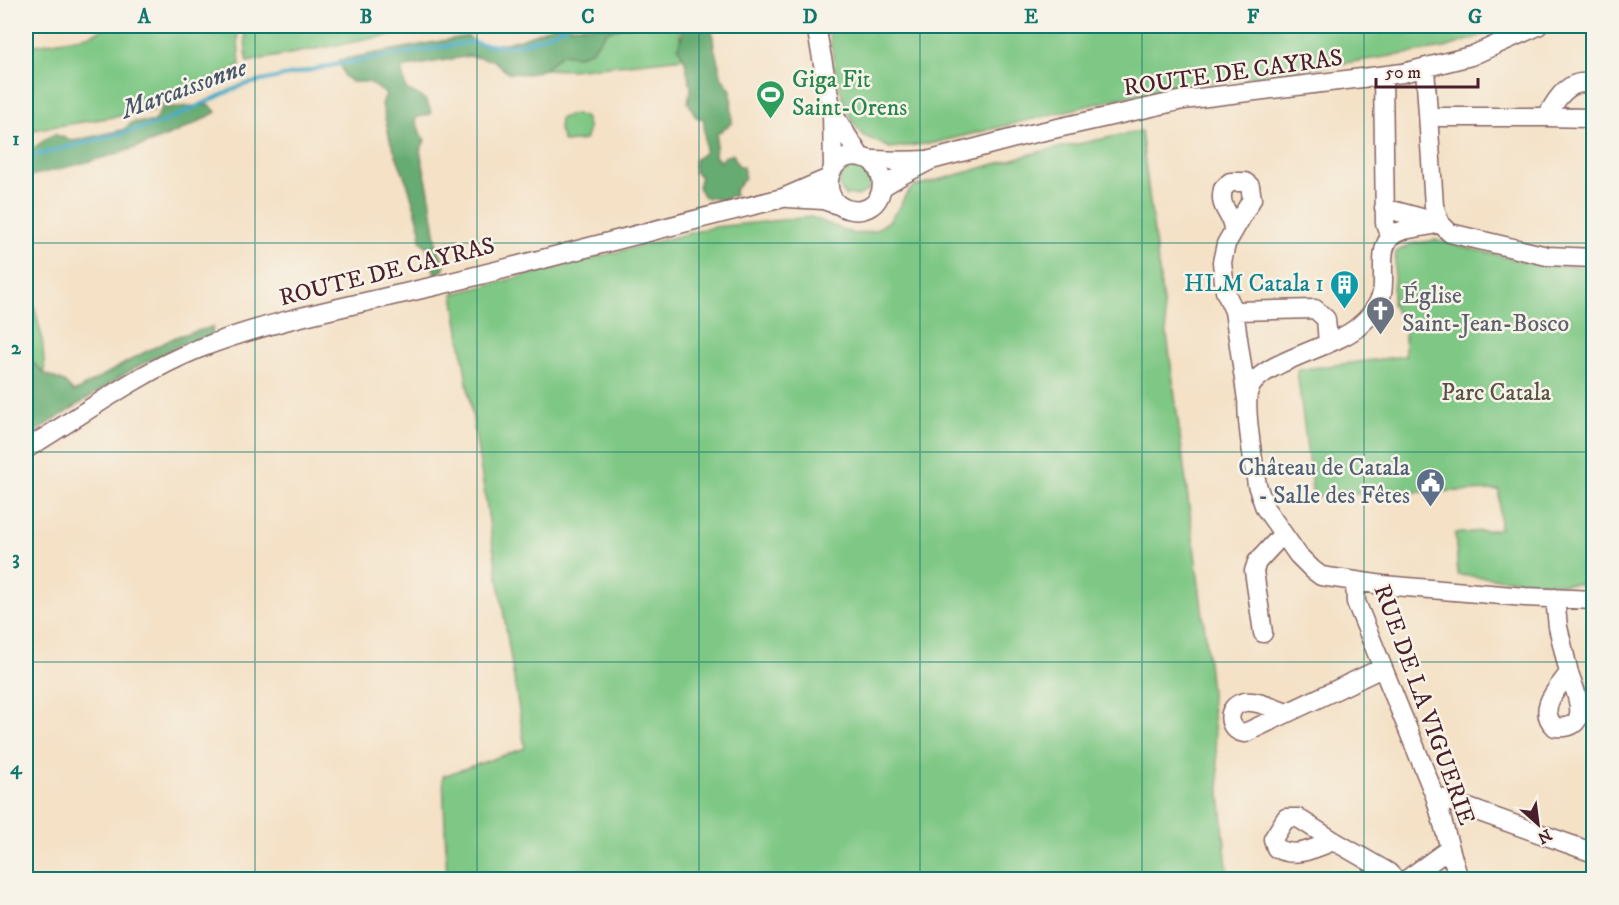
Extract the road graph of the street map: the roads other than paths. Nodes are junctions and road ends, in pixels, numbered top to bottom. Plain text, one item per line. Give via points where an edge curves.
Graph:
1 (816, 26) edge
2 (1538, 26) edge
3 (1425, 68) junction
4 (1383, 76) junction
5 (1593, 86) edge
6 (832, 112) junction
7 (1593, 113) edge
8 (1429, 117) junction
9 (1547, 117) junction
10 (866, 158) junction
11 (931, 160) junction
12 (831, 173) junction
13 (882, 188) junction
14 (783, 198) junction
15 (841, 206) junction
16 (1384, 208) junction
17 (1440, 223) junction
18 (1233, 229) dead end
19 (1390, 237) junction
20 (1593, 258) edge
21 (1234, 311) junction
22 (1328, 343) junction
23 (1247, 402) junction
24 (26, 449) edge
25 (1284, 534) junction
26 (1355, 582) junction
27 (1555, 598) junction
28 (1593, 600) edge
29 (1263, 633) dead end
30 (1382, 668) junction
31 (1569, 673) dead end
32 (1287, 713) dead end
33 (1435, 796) junction
34 (1334, 841) dead end
35 (1449, 849) junction
36 (1593, 854) edge
37 (1396, 879) edge
38 (1406, 879) edge
39 (1460, 879) edge

1 - 6 street
2 - 3 street, ROUTE DE CAYRAS via 1471,56
3 - 4 street, ROUTE DE CAYRAS
3 - 8 street
4 - 11 street, ROUTE DE CAYRAS via 1173,102
4 - 16 street
5 - 9 street via 1583,81 1571,84
6 - 10 street
6 - 12 street
7 - 9 street via 1588,118
8 - 9 street
8 - 17 street via 1434,206
10 - 11 street, ROUTE DE CAYRAS
10 - 12 street, ROUTE DE CAYRAS via 845,158
10 - 13 street via 881,172
11 - 13 street, ROUTE DE CAYRAS
12 - 14 street, ROUTE DE CAYRAS
12 - 15 street via 831,194
13 - 15 street, ROUTE DE CAYRAS via 870,206 855,210
14 - 15 street, ROUTE DE CAYRAS via 808,198
14 - 24 street, ROUTE DE CAYRAS via 228,339 136,379
16 - 17 street
16 - 19 street
17 - 19 street via 1401,230
17 - 20 street via 1450,232 1547,256
18 - 21 street via 1222,262 1225,291
19 - 22 street via 1384,248 1380,300 1358,328
21 - 22 street via 1315,309 1326,319
21 - 23 street
22 - 23 street via 1259,376 1249,390
23 - 25 street via 1258,491
25 - 26 street via 1313,570
25 - 29 street via 1257,562 1254,571
26 - 27 street
26 - 30 street, RUE DE LA VIGUERIE via 1356,602
27 - 28 street
27 - 31 street
30 - 32 street
30 - 33 street, RUE DE LA VIGUERIE
33 - 35 street, RUE DE LA VIGUERIE
33 - 36 street
34 - 37 street
35 - 38 street
35 - 39 street, RUE DE LA VIGUERIE

